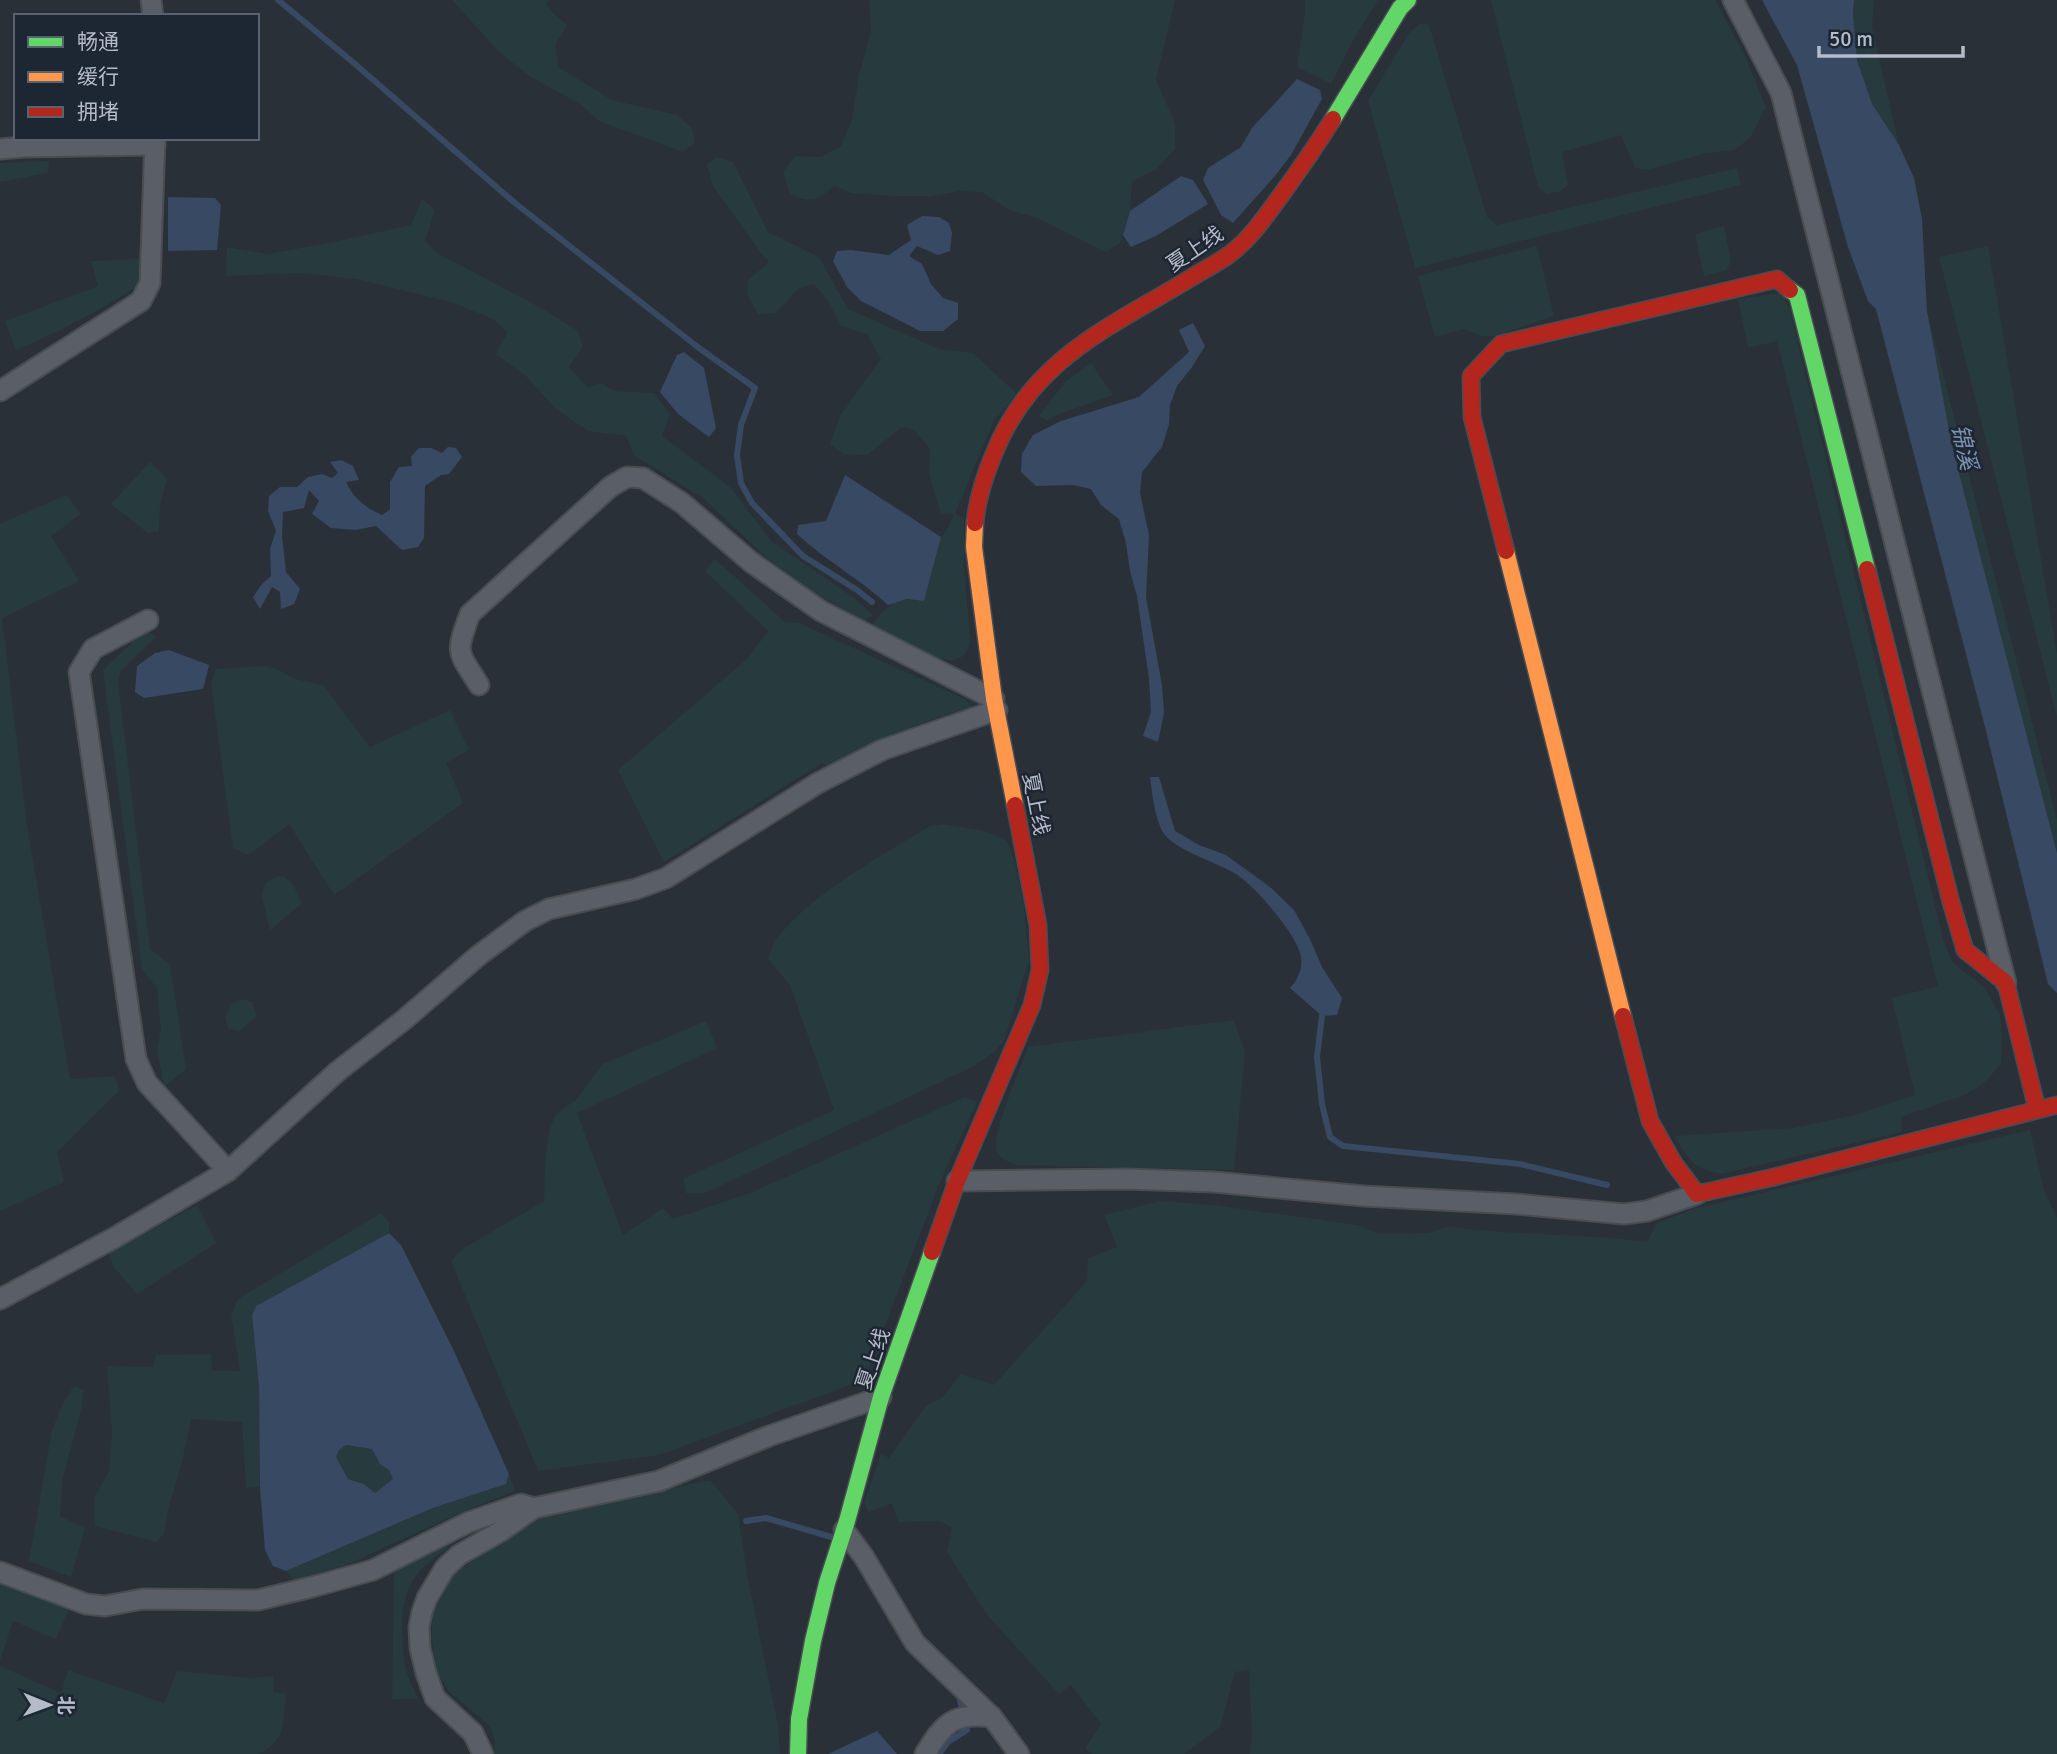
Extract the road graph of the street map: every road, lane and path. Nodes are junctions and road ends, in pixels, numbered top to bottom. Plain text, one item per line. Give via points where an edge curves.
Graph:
1 (1408, 0) edge
2 (1733, 0) edge
3 (155, 142) edge
4 (0, 149) edge
5 (0, 391) edge
6 (149, 620) dead end
7 (480, 685) dead end
8 (996, 704) junction
9 (2006, 983) junction
10 (2056, 1105) edge
11 (2037, 1109) junction
12 (228, 1171) junction
13 (957, 1181) junction
14 (1697, 1194) junction
15 (0, 1299) edge
16 (881, 1397) junction
17 (534, 1508) junction
18 (844, 1530) junction
19 (0, 1572) edge
20 (992, 1717) junction
21 (483, 1754) edge
22 (798, 1754) edge
23 (925, 1754) edge
24 (1019, 1754) edge

1 - 8 street, 夏上线 via 1311,155 1259,225 1231,253 1064,357 1014,411 981,486 976,514 974,547
2 - 9 street via 1781,93
3 - 4 street
3 - 5 street via 150,283 141,300
6 - 12 street via 93,649 79,672 81,686 136,1059 147,1083
7 - 8 street via 459,653 470,614 610,487 627,477 643,478 682,503 751,562 821,611
8 - 12 street via 882,750 818,783 666,878 550,909 526,921 338,1071
8 - 13 street, 夏上线 via 1038,925 1041,970 1032,1005
9 - 11 street
9 - 14 street via 1965,950 1797,295 1777,279 1501,344 1471,376 1472,417 1650,1121
10 - 11 street
11 - 14 street
12 - 15 street
13 - 14 street via 1214,1182 1625,1214
13 - 16 street, 夏上线
16 - 17 street via 660,1481
16 - 18 street, 夏上线
17 - 19 street via 521,1504 469,1522 373,1570 258,1600 142,1599 105,1606 86,1604
17 - 21 street via 459,1555 445,1568 422,1612 420,1648 435,1698 472,1733
18 - 20 street via 915,1643
18 - 22 street, 夏上线 via 813,1641 799,1719
20 - 23 street via 971,1714 955,1719 938,1733
20 - 24 street

